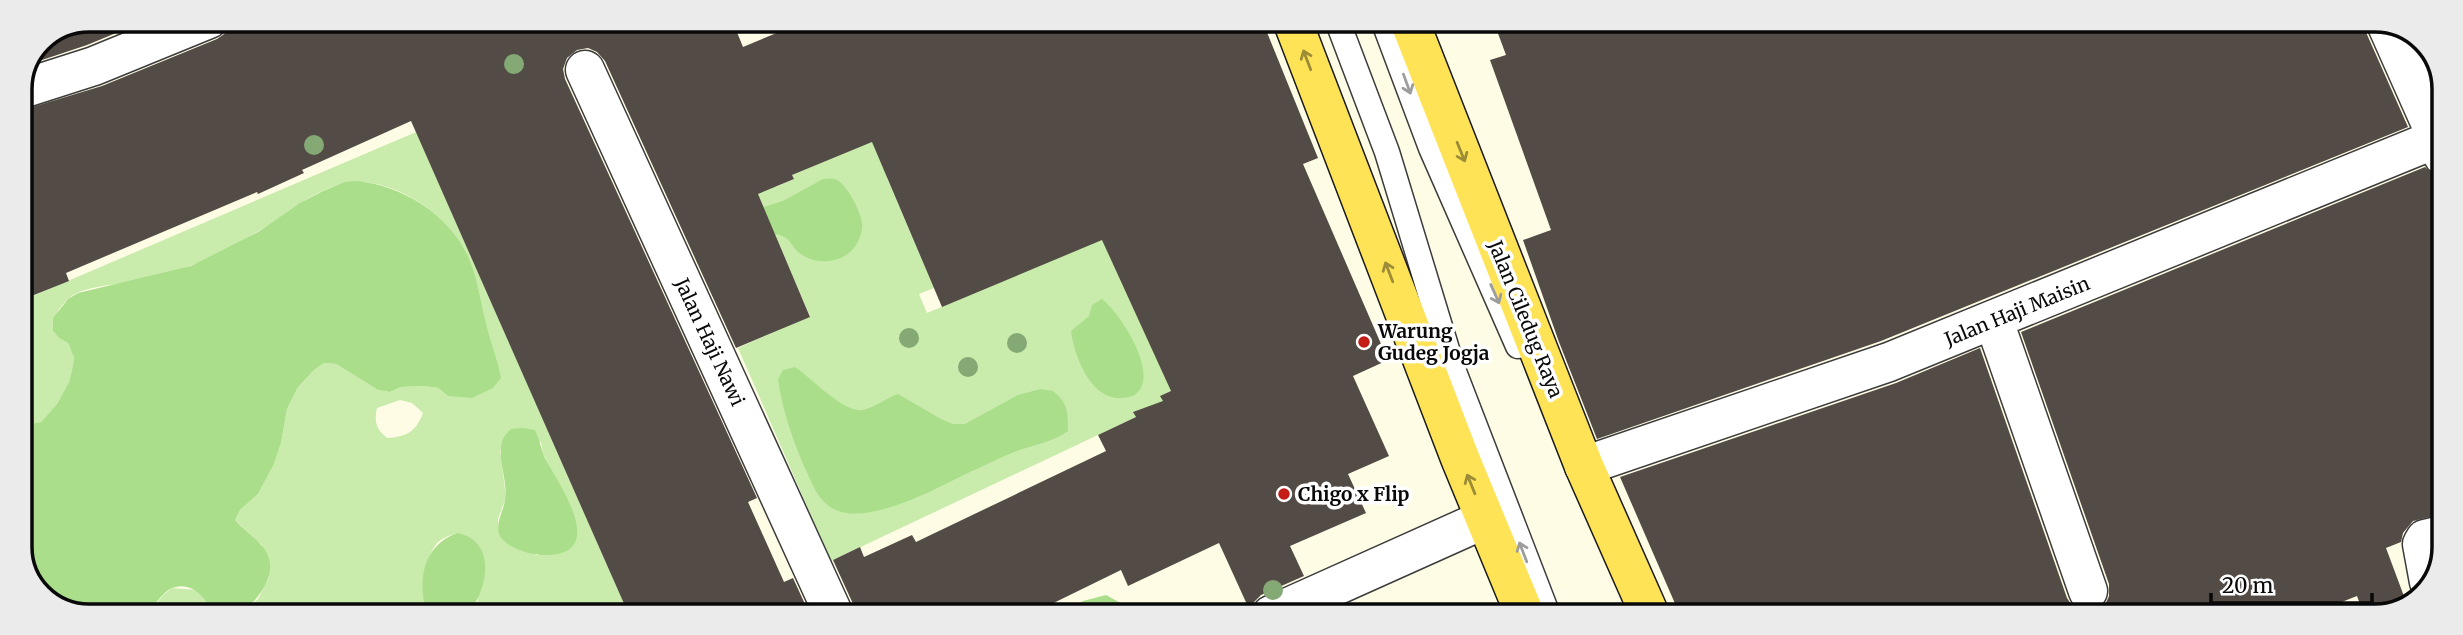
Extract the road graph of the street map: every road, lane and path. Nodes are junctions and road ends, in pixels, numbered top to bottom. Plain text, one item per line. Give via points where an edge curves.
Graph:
1 (177, 32) edge
2 (1297, 32) edge
3 (1342, 32) edge
4 (1388, 32) edge
5 (1414, 32) edge
6 (2391, 35) edge
7 (586, 70) dead end
8 (32, 86) edge
9 (2431, 121) edge
10 (2431, 147) edge
11 (1994, 321) junction
12 (1584, 466) junction
13 (1485, 519) junction
14 (2432, 538) edge
15 (2427, 568) edge
16 (2088, 592) dead end
17 (829, 604) edge
18 (1296, 604) edge
19 (1520, 604) edge
20 (1544, 604) edge
21 (1630, 604) edge
22 (1645, 604) edge

1 - 8 street
13 -> 2 main road
20 -> 3 lane via 1453,369 1387,152
4 -> 21 lane via 1431,148
5 -> 12 main road, Jalan Ciledug Raya
6 - 9 street
7 - 17 street, Jalan Haji Nawi
10 - 11 street, Jalan Haji Maisin
11 - 12 street, Jalan Haji Maisin via 1889,362
11 - 16 street
12 - 22 main road, Jalan Ciledug Raya
13 - 18 street
13 - 19 main road
14 - 15 street via 2423,544

